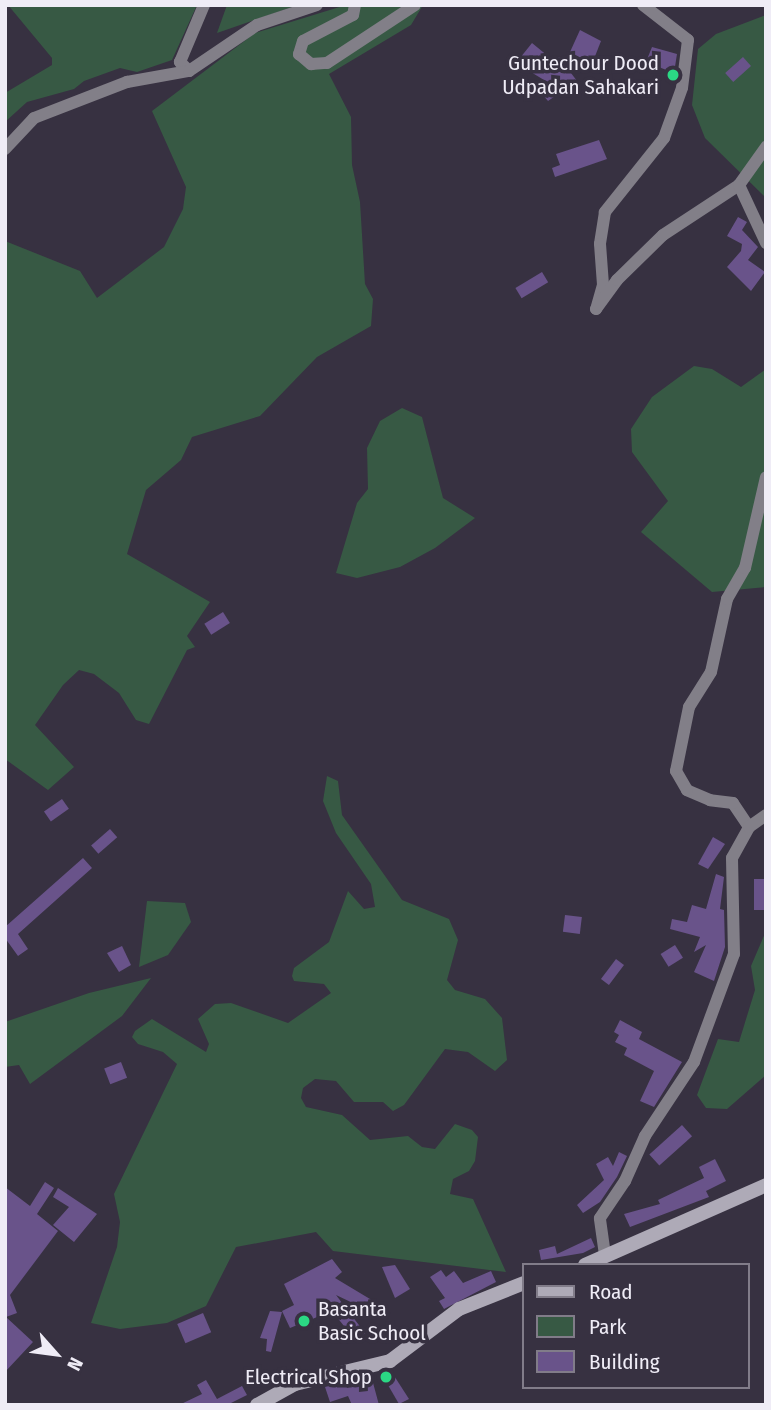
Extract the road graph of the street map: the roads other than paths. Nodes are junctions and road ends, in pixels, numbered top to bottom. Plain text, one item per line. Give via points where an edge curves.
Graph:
1 (204, 5) edge
2 (317, 5) edge
3 (355, 5) edge
4 (415, 5) edge
5 (642, 5) edge
6 (189, 71) junction
7 (766, 147) edge
8 (5, 149) edge
9 (739, 186) junction
10 (766, 243) edge
11 (766, 477) edge
12 (766, 815) edge
13 (749, 827) junction
14 (766, 1185) edge
15 (605, 1255) junction
16 (588, 1263) edge
17 (522, 1284) edge
18 (257, 1405) edge

1 - 6 street via 180,62
2 - 6 street via 257,25
3 - 4 street via 353,15 303,41 299,54 311,64 327,62
5 - 9 street via 688,40 682,88 664,138 605,212 600,244 603,285 596,309 617,280 663,235
6 - 8 street via 127,82 34,118
7 - 9 street
9 - 10 street
11 - 13 street via 745,568 727,599 711,672 689,707 676,771 687,790 733,803
12 - 13 street
13 - 15 street via 732,858 734,954 694,1062 645,1136 625,1181 600,1218
14 - 15 street
15 - 16 street
17 - 18 street via 458,1309 390,1361 295,1384

